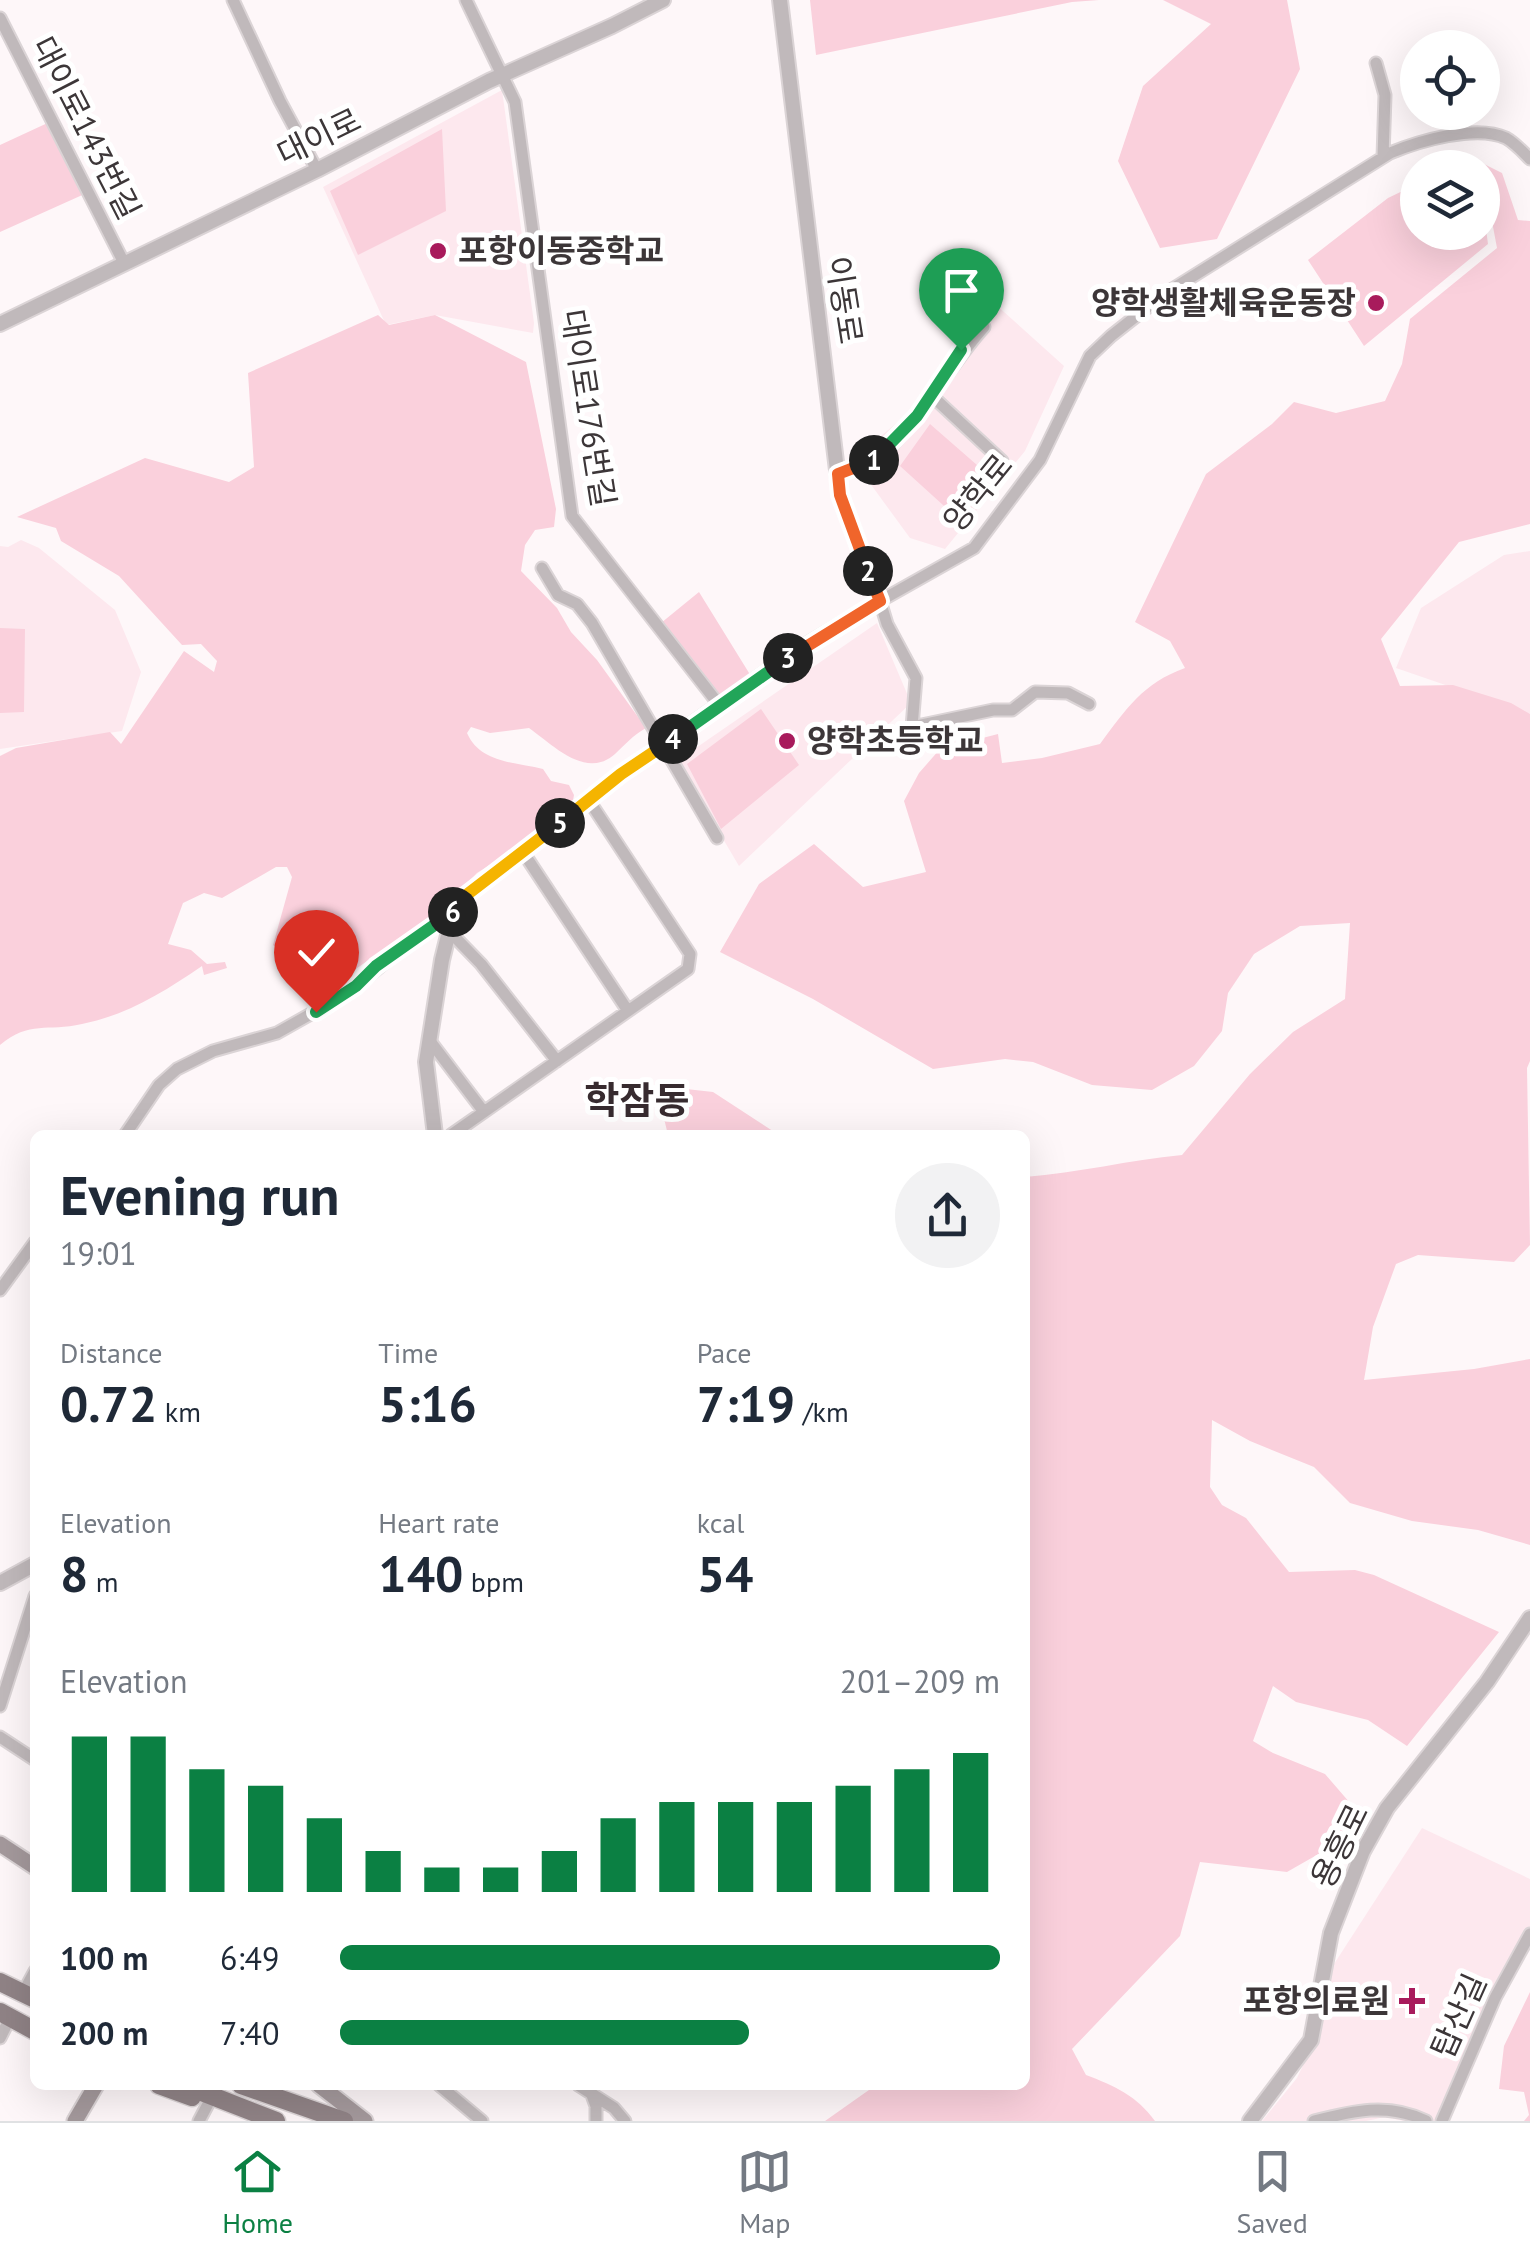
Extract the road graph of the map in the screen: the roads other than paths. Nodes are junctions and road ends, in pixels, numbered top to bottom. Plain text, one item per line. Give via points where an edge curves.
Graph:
1 (233, 0) edge
2 (466, 0) edge
3 (662, 0) edge
4 (780, 0) edge
5 (0, 18) edge
6 (1376, 63) dead end
7 (503, 74) junction
8 (1382, 157) junction
9 (1530, 159) edge
10 (317, 170) junction
11 (124, 263) junction
12 (0, 324) edge
13 (984, 327) dead end
14 (931, 395) junction
15 (1002, 461) dead end
16 (838, 474) junction
17 (542, 568) dead end
18 (880, 601) junction
19 (1089, 704) dead end
20 (720, 706) junction
21 (662, 746) junction
22 (588, 799) junction
23 (717, 838) dead end
24 (523, 852) junction
25 (450, 922) junction
26 (628, 1012) junction
27 (430, 1041) junction
28 (556, 1061) junction
29 (484, 1112) junction
30 (128, 1130) edge
31 (433, 1130) edge
32 (458, 1130) edge
33 (30, 1249) edge
34 (0, 1290) edge
35 (30, 1567) edge
36 (0, 1583) edge
37 (30, 1612) edge
38 (1530, 1618) edge
39 (0, 1706) edge
40 (0, 1737) edge
41 (30, 1757) edge
42 (0, 1844) edge
43 (30, 1865) edge
44 (1530, 1934) edge
45 (0, 1982) edge
46 (29, 1996) edge
47 (4, 2012) edge
48 (30, 2019) edge
49 (30, 2028) edge
50 (0, 2038) edge
51 (93, 2090) edge
52 (172, 2090) edge
53 (197, 2090) edge
54 (236, 2090) edge
55 (255, 2090) edge
56 (325, 2090) edge
57 (445, 2090) edge
58 (585, 2090) edge
59 (587, 2090) edge
60 (208, 2104) junction
61 (79, 2114) edge
62 (198, 2121) edge
63 (252, 2121) edge
64 (276, 2121) edge
65 (313, 2121) edge
66 (344, 2121) edge
67 (365, 2121) edge
68 (482, 2121) edge
69 (596, 2121) edge
70 (624, 2121) edge
71 (1250, 2121) edge
72 (1314, 2121) edge
73 (1426, 2121) edge
74 (1442, 2121) edge

1 - 10 street
2 - 7 street, 대이로176번길
3 - 7 street, 대이로
4 - 16 street, 이동로
5 - 11 street, 대이로143번길
6 - 8 street via 1385,95
7 - 10 street, 대이로
7 - 20 street, 대이로176번길 via 515,102 572,516
8 - 9 street, 양학로 via 1447,134 1504,136
8 - 18 street, 양학로 via 1163,295 1111,336 1090,356 1040,460 974,548
10 - 11 street, 대이로
11 - 12 street, 대이로
13 - 14 street
14 - 15 street
14 - 16 street via 871,463
16 - 18 street, 이동로
17 - 21 street via 558,595 592,623
18 - 19 street via 916,678 912,728 1012,710 1035,692 1068,693
18 - 20 street, 양학로
20 - 21 street, 양학로
21 - 22 street, 양학로
21 - 23 street
22 - 24 street, 양학로
22 - 26 street via 690,954 688,968
24 - 25 street, 양학로 via 456,903
24 - 26 street
25 - 27 street
25 - 28 street
25 - 30 street via 421,932 316,1012 177,1069
26 - 28 street
27 - 29 street
27 - 31 street
28 - 29 street
29 - 32 street
33 - 34 street
35 - 36 street
37 - 39 street
38 - 71 street, 용흥로 via 1387,1808 1363,1851 1331,1933 1311,2040
40 - 41 street
42 - 43 main road
44 - 74 street, 탑산길
45 - 46 main road
47 - 48 main road
47 - 49 main road
47 - 50 street
51 - 61 main road
52 - 60 main road
53 - 64 main road
54 - 65 main road
55 - 66 main road
56 - 67 main road
57 - 68 street
58 - 69 street
59 - 70 street
60 - 62 street
60 - 63 main road
72 - 73 street via 1380,2108

